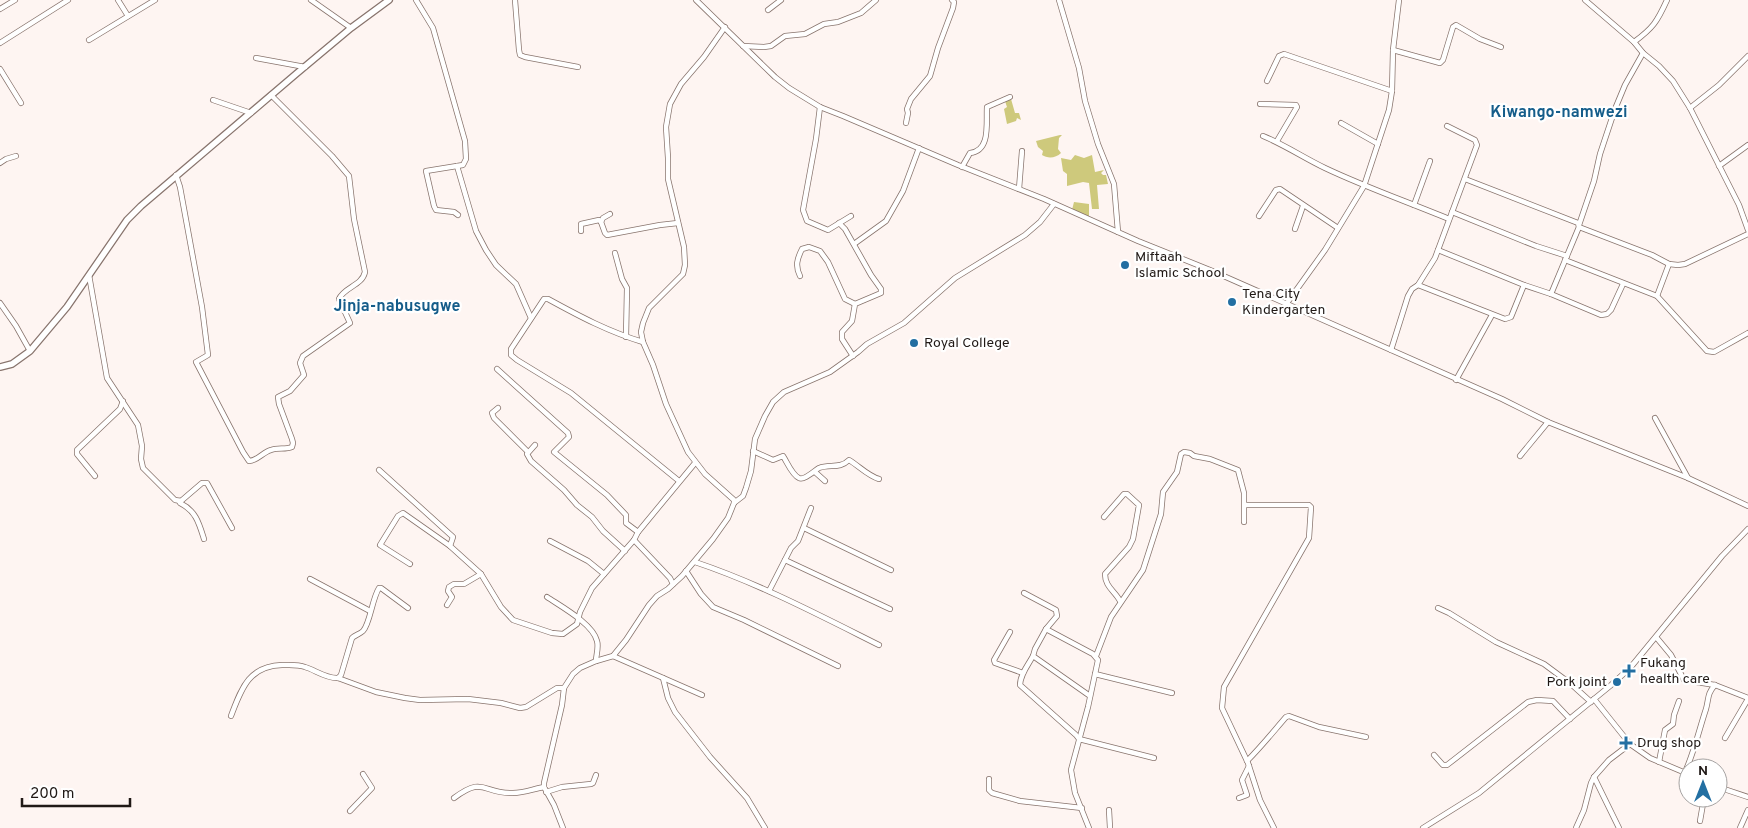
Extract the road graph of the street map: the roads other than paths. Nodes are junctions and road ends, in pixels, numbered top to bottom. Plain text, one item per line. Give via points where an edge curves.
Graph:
1 (15, 0) edge
2 (68, 0) edge
3 (118, 0) edge
4 (154, 0) edge
5 (311, 0) edge
6 (389, 0) edge
7 (416, 0) edge
8 (515, 0) edge
9 (696, 0) edge
10 (781, 0) edge
11 (876, 0) edge
12 (952, 0) edge
13 (1059, 0) edge
14 (1399, 0) edge
15 (1585, 0) edge
16 (1668, 0) edge
17 (0, 9) edge
18 (768, 10) dead end
19 (128, 16) junction
20 (351, 28) junction
21 (726, 28) junction
22 (89, 40) dead end
23 (1634, 42) junction
24 (0, 43) edge
25 (743, 46) junction
26 (1501, 47) dead end
27 (1393, 50) junction
28 (1643, 53) junction
29 (1748, 56) edge
30 (256, 58) dead end
31 (305, 67) junction
32 (578, 67) dead end
33 (0, 69) edge
34 (1267, 81) dead end
35 (1392, 91) junction
36 (271, 95) junction
37 (1010, 97) dead end
38 (213, 100) dead end
39 (22, 103) dead end
40 (1260, 104) dead end
41 (820, 108) junction
42 (1690, 108) junction
43 (251, 112) junction
44 (906, 123) dead end
45 (1341, 123) dead end
46 (1447, 126) dead end
47 (1263, 136) dead end
48 (1277, 141) junction
49 (1378, 144) junction
50 (1748, 145) edge
51 (919, 148) junction
52 (1022, 151) dead end
53 (16, 156) dead end
54 (1430, 161) dead end
55 (0, 163) edge
56 (457, 166) junction
57 (1719, 166) junction
58 (962, 167) junction
59 (176, 175) junction
60 (1465, 179) junction
61 (1364, 186) junction
62 (1019, 189) junction
63 (1054, 204) junction
64 (1414, 205) junction
65 (1303, 206) junction
66 (1452, 212) junction
67 (610, 214) dead end
68 (1745, 214) edge
69 (458, 215) dead end
70 (850, 216) dead end
71 (1259, 216) dead end
72 (1449, 219) junction
73 (601, 222) junction
74 (678, 223) junction
75 (839, 224) junction
76 (1579, 226) junction
77 (1296, 228) dead end
78 (1338, 228) junction
79 (1748, 230) edge
80 (581, 231) dead end
81 (1118, 232) junction
82 (1748, 234) edge
83 (854, 244) junction
84 (1438, 250) junction
85 (615, 253) dead end
86 (1566, 258) junction
87 (1669, 264) junction
88 (89, 275) junction
89 (800, 276) dead end
90 (1622, 284) junction
91 (1418, 285) junction
92 (1524, 285) junction
93 (1551, 294) junction
94 (1657, 296) junction
95 (0, 303) edge
96 (1288, 303) junction
97 (855, 304) junction
98 (1492, 315) junction
99 (531, 318) junction
100 (1748, 333) edge
101 (626, 337) junction
102 (642, 342) junction
103 (1391, 350) junction
104 (30, 351) junction
105 (853, 356) junction
106 (0, 367) edge
107 (497, 369) dead end
108 (1456, 380) junction
109 (122, 401) junction
110 (498, 408) dead end
111 (1655, 418) dead end
112 (1548, 422) junction
113 (535, 445) dead end
114 (753, 451) junction
115 (528, 452) junction
116 (1520, 456) dead end
117 (695, 463) junction
118 (379, 470) dead end
119 (815, 472) junction
120 (95, 476) dead end
121 (1688, 478) junction
122 (878, 479) dead end
123 (679, 481) junction
124 (824, 481) dead end
125 (179, 501) junction
126 (734, 503) junction
127 (1245, 505) junction
128 (1748, 506) edge
129 (811, 508) dead end
130 (1104, 517) dead end
131 (1244, 522) dead end
132 (232, 528) dead end
133 (804, 528) junction
134 (1748, 529) edge
135 (638, 532) junction
136 (204, 539) dead end
137 (634, 540) junction
138 (550, 541) dead end
139 (450, 546) junction
140 (625, 551) junction
141 (785, 560) junction
142 (695, 562) junction
143 (410, 564) dead end
144 (891, 570) dead end
145 (686, 571) junction
146 (481, 574) junction
147 (604, 574) junction
148 (310, 579) dead end
149 (673, 584) junction
150 (769, 591) junction
151 (1024, 593) dead end
152 (547, 597) dead end
153 (1120, 601) junction
154 (447, 605) dead end
155 (408, 608) dead end
156 (1438, 608) dead end
157 (890, 609) dead end
158 (370, 611) junction
159 (578, 619) junction
160 (1046, 629) junction
161 (1010, 632) dead end
162 (1656, 636) junction
163 (879, 645) dead end
164 (613, 656) junction
165 (1034, 656) junction
166 (1096, 656) junction
167 (596, 661) junction
168 (838, 666) dead end
169 (1023, 672) junction
170 (1095, 674) junction
171 (338, 678) junction
172 (663, 678) junction
173 (1715, 685) junction
174 (564, 688) junction
175 (1172, 693) dead end
176 (702, 695) dead end
177 (1090, 696) junction
178 (1748, 699) edge
179 (1592, 701) junction
180 (1680, 701) dead end
181 (231, 716) dead end
182 (1570, 719) junction
183 (1366, 737) dead end
184 (1725, 738) dead end
185 (1078, 739) junction
186 (1630, 744) junction
187 (1434, 755) dead end
188 (1154, 758) dead end
189 (1691, 758) edge
190 (1659, 762) junction
191 (1248, 764) junction
192 (1678, 770) edge
193 (363, 774) dead end
194 (596, 775) dead end
195 (1594, 777) junction
196 (988, 779) dead end
197 (545, 790) junction
198 (1728, 790) edge
199 (1748, 797) edge
200 (454, 798) dead end
201 (1239, 798) dead end
202 (1082, 808) junction
203 (1702, 808) edge
204 (1109, 810) dead end
205 (1748, 810) edge
206 (350, 811) dead end
207 (1700, 821) dead end
208 (563, 828) edge
209 (765, 828) edge
210 (1090, 828) edge
211 (1110, 828) edge
212 (1274, 828) edge
213 (1424, 828) edge
214 (1576, 828) edge
215 (1619, 828) edge
216 (1740, 828) edge

1 - 17 street
2 - 24 street
3 - 19 street
4 - 19 street
5 - 20 street
6 - 20 street
7 - 56 street via 433,28 465,142 466,159 463,165
8 - 32 street via 520,55
9 - 21 street
10 - 18 street
11 - 25 street via 861,13 804,34 785,36 771,46
12 - 44 street via 953,8 930,76 911,99
13 - 81 street via 1085,101 1114,184
14 - 27 street
15 - 23 street
16 - 23 street via 1657,22
19 - 22 street
20 - 31 street
21 - 25 street
21 - 74 street via 674,93 670,104 666,126 668,179
23 - 28 street
25 - 41 street via 775,77
26 - 27 street via 1456,25 1440,63
27 - 35 street
28 - 42 street via 1666,72
28 - 76 street via 1615,109
29 - 42 street
30 - 31 street
31 - 36 street
33 - 39 street
34 - 35 street via 1279,56 1284,54
35 - 49 street
36 - 43 street
36 - 59 street via 349,176 364,276 340,295 350,323 302,356 300,363 304,375 290,391 278,397 292,447 270,450 254,461 248,460 240,447 196,362 208,355 207,340
37 - 58 street via 987,107 986,140 979,149 970,153
38 - 43 street
40 - 48 street via 1297,107
41 - 51 street
41 - 75 street via 803,210 807,221 825,229
42 - 57 street
43 - 59 street
45 - 49 street
46 - 60 street via 1477,141
47 - 48 street
48 - 61 street
49 - 61 street
50 - 57 street
51 - 58 street
51 - 83 street via 903,191 886,221
52 - 62 street
53 - 55 street
54 - 64 street
56 - 69 street via 426,170 436,210
56 - 99 street via 476,231 496,265 516,284
57 - 68 street
58 - 62 street
59 - 88 street via 127,220
60 - 66 street
60 - 76 street
61 - 64 street
61 - 78 street
62 - 63 street
63 - 81 street
63 - 105 street via 1025,235 965,271 904,323
64 - 72 street
65 - 71 street via 1277,189
65 - 77 street
65 - 78 street
66 - 72 street
66 - 86 street
67 - 73 street
68 - 79 street
70 - 75 street
72 - 84 street
73 - 74 street via 608,235
73 - 80 street via 585,222 581,224
74 - 102 street via 684,248 683,274 649,308 641,332
75 - 83 street
76 - 86 street
76 - 87 street
78 - 96 street
81 - 96 street
82 - 87 street via 1685,264
83 - 97 street via 870,276 881,289 876,296
84 - 91 street
84 - 92 street
85 - 101 street via 627,288
86 - 90 street
86 - 93 street
87 - 94 street
88 - 104 street
88 - 109 street via 106,374
89 - 97 street via 796,265 802,249 817,249 828,262 845,299
90 - 93 street via 1611,310 1604,315
90 - 94 street
91 - 98 street
91 - 103 street via 1408,296
92 - 93 street
92 - 98 street via 1510,318
94 - 100 street via 1707,351 1714,352
95 - 104 street
96 - 103 street
97 - 105 street via 852,321 842,332 842,339
98 - 108 street
99 - 101 street via 544,299 548,299 591,323
99 - 123 street via 511,355 571,394
101 - 102 street
102 - 117 street via 677,431
103 - 108 street
104 - 106 street via 12,364
105 - 114 street via 830,372 784,392 773,402
107 - 135 street via 568,433 569,437 554,452 607,495 626,515 626,523
108 - 112 street
109 - 120 street via 120,408 77,450
109 - 125 street via 138,425 143,468
110 - 115 street via 492,413 494,418
111 - 121 street
112 - 116 street
112 - 121 street
113 - 115 street
114 - 119 street via 773,460 783,456 799,478
114 - 126 street via 746,488 743,496
115 - 140 street via 531,461
117 - 123 street
117 - 126 street
118 - 139 street via 453,537
119 - 122 street via 849,460
119 - 124 street
121 - 128 street
123 - 135 street
125 - 132 street via 202,483 207,483
125 - 136 street via 195,516
126 - 142 street via 728,518
127 - 131 street
127 - 153 street via 1238,470 1190,453 1181,454 1177,472 1163,492 1161,514 1143,570
127 - 191 street via 1311,507 1309,538 1224,684 1222,708
129 - 133 street
130 - 153 street via 1124,494 1139,505 1133,539 1105,574 1108,586
133 - 141 street
133 - 144 street
134 - 162 street
135 - 137 street
137 - 140 street
137 - 149 street
138 - 147 street
139 - 143 street via 403,513 380,545
139 - 146 street
140 - 147 street
141 - 150 street
141 - 157 street
142 - 145 street
142 - 150 street
145 - 149 street
145 - 168 street via 713,607
146 - 154 street via 464,584 449,587 452,597
146 - 159 street via 513,620 563,634 577,624
147 - 159 street via 592,588
148 - 158 street
149 - 164 street via 649,605
150 - 163 street
151 - 160 street via 1057,611 1057,616
152 - 159 street
153 - 166 street
155 - 158 street via 380,587
156 - 179 street via 1496,642 1548,667
158 - 171 street via 366,626 350,640
159 - 167 street via 594,633 598,642
160 - 165 street
160 - 166 street
161 - 169 street via 994,660
162 - 173 street via 1684,680
162 - 179 street via 1630,668
164 - 167 street
164 - 172 street
165 - 169 street
165 - 177 street
166 - 170 street
167 - 174 street via 576,671
169 - 185 street via 1020,685
170 - 175 street
170 - 177 street
171 - 174 street via 376,692 405,698 468,699 520,708 557,688
171 - 181 street via 332,679 298,665 270,666 245,682
172 - 176 street
172 - 209 street via 675,712 747,798
173 - 178 street
173 - 189 street via 1709,691
174 - 197 street via 545,774
177 - 185 street
178 - 184 street
179 - 182 street
179 - 186 street
180 - 190 street via 1673,724 1665,730
182 - 187 street via 1553,701 1532,700 1447,765
182 - 213 street via 1479,793
183 - 191 street via 1319,727 1289,716 1266,739
185 - 188 street
185 - 202 street via 1071,774
186 - 190 street
186 - 195 street
190 - 192 street
191 - 201 street via 1242,780 1246,795
191 - 212 street
193 - 206 street via 372,788
194 - 197 street via 590,784
195 - 214 street
195 - 215 street
196 - 202 street via 992,793 1020,801
197 - 200 street via 512,793 474,786
197 - 208 street
198 - 199 street
202 - 210 street
203 - 207 street
204 - 211 street
205 - 216 street

